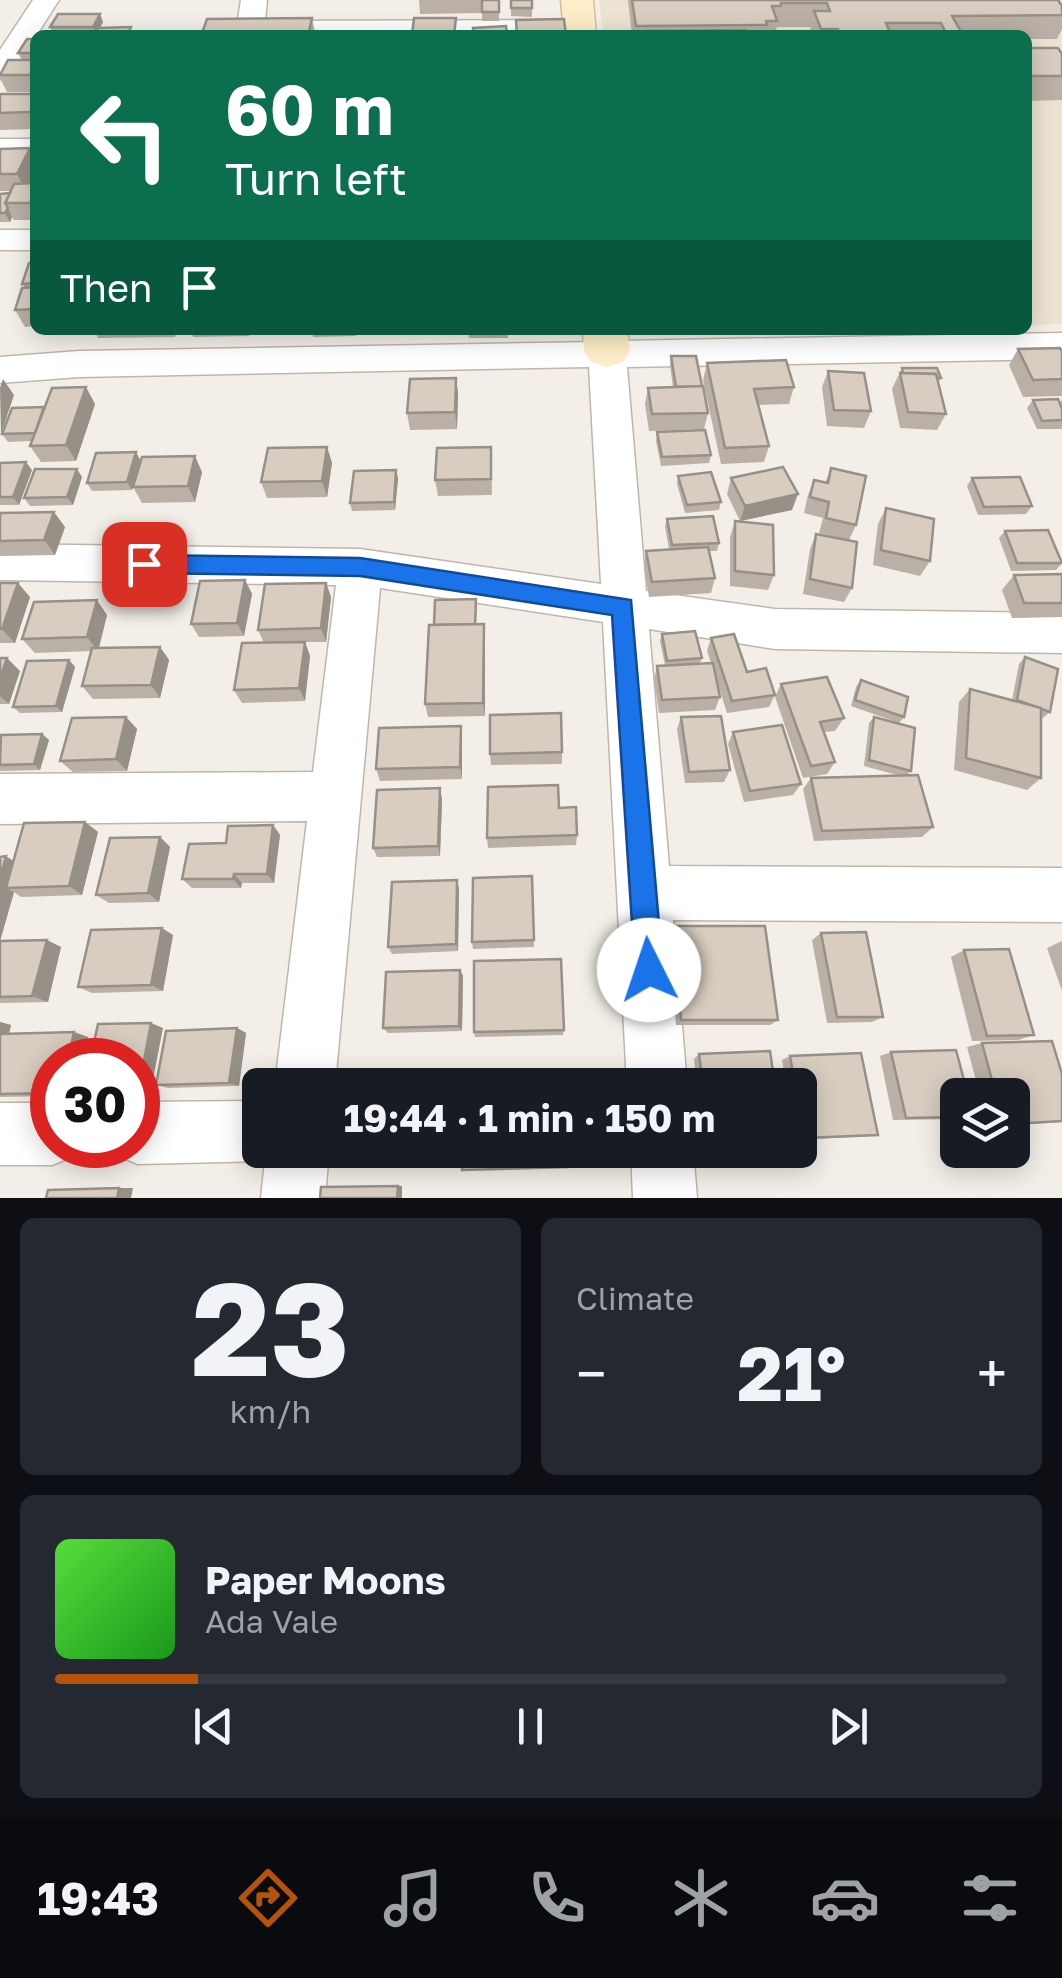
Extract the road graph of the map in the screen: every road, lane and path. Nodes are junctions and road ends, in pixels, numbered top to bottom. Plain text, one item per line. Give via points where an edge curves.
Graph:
1 (46, 0) edge
2 (254, 0) edge
3 (579, 21) edge
4 (30, 68) edge
5 (1, 69) edge
6 (0, 148) edge
7 (30, 148) edge
8 (0, 240) edge
9 (30, 240) edge
10 (606, 341) edge
11 (1062, 346) edge
12 (85, 347) edge
13 (0, 370) edge
14 (0, 562) edge
15 (360, 567) junction
16 (623, 607) junction
17 (1062, 633) edge
18 (336, 796) junction
19 (0, 800) edge
20 (644, 892) junction
21 (1062, 895) edge
22 (307, 1068) edge
23 (656, 1068) edge
24 (242, 1132) edge
25 (160, 1133) edge
26 (0, 1134) edge
27 (30, 1134) edge
28 (296, 1168) edge
29 (664, 1168) edge
30 (293, 1198) edge
31 (666, 1198) edge

1 - 5 street
2 - 3 street via 250,26 263,29
4 - 5 street
6 - 7 street
8 - 9 street
10 - 11 street
10 - 12 street
10 - 16 street
12 - 13 street
14 - 15 street
15 - 16 street
15 - 18 street
16 - 17 street via 775,630
16 - 20 street
18 - 19 street
18 - 22 street
20 - 21 street
20 - 23 street
24 - 25 street
26 - 27 street
28 - 30 street
29 - 31 street

